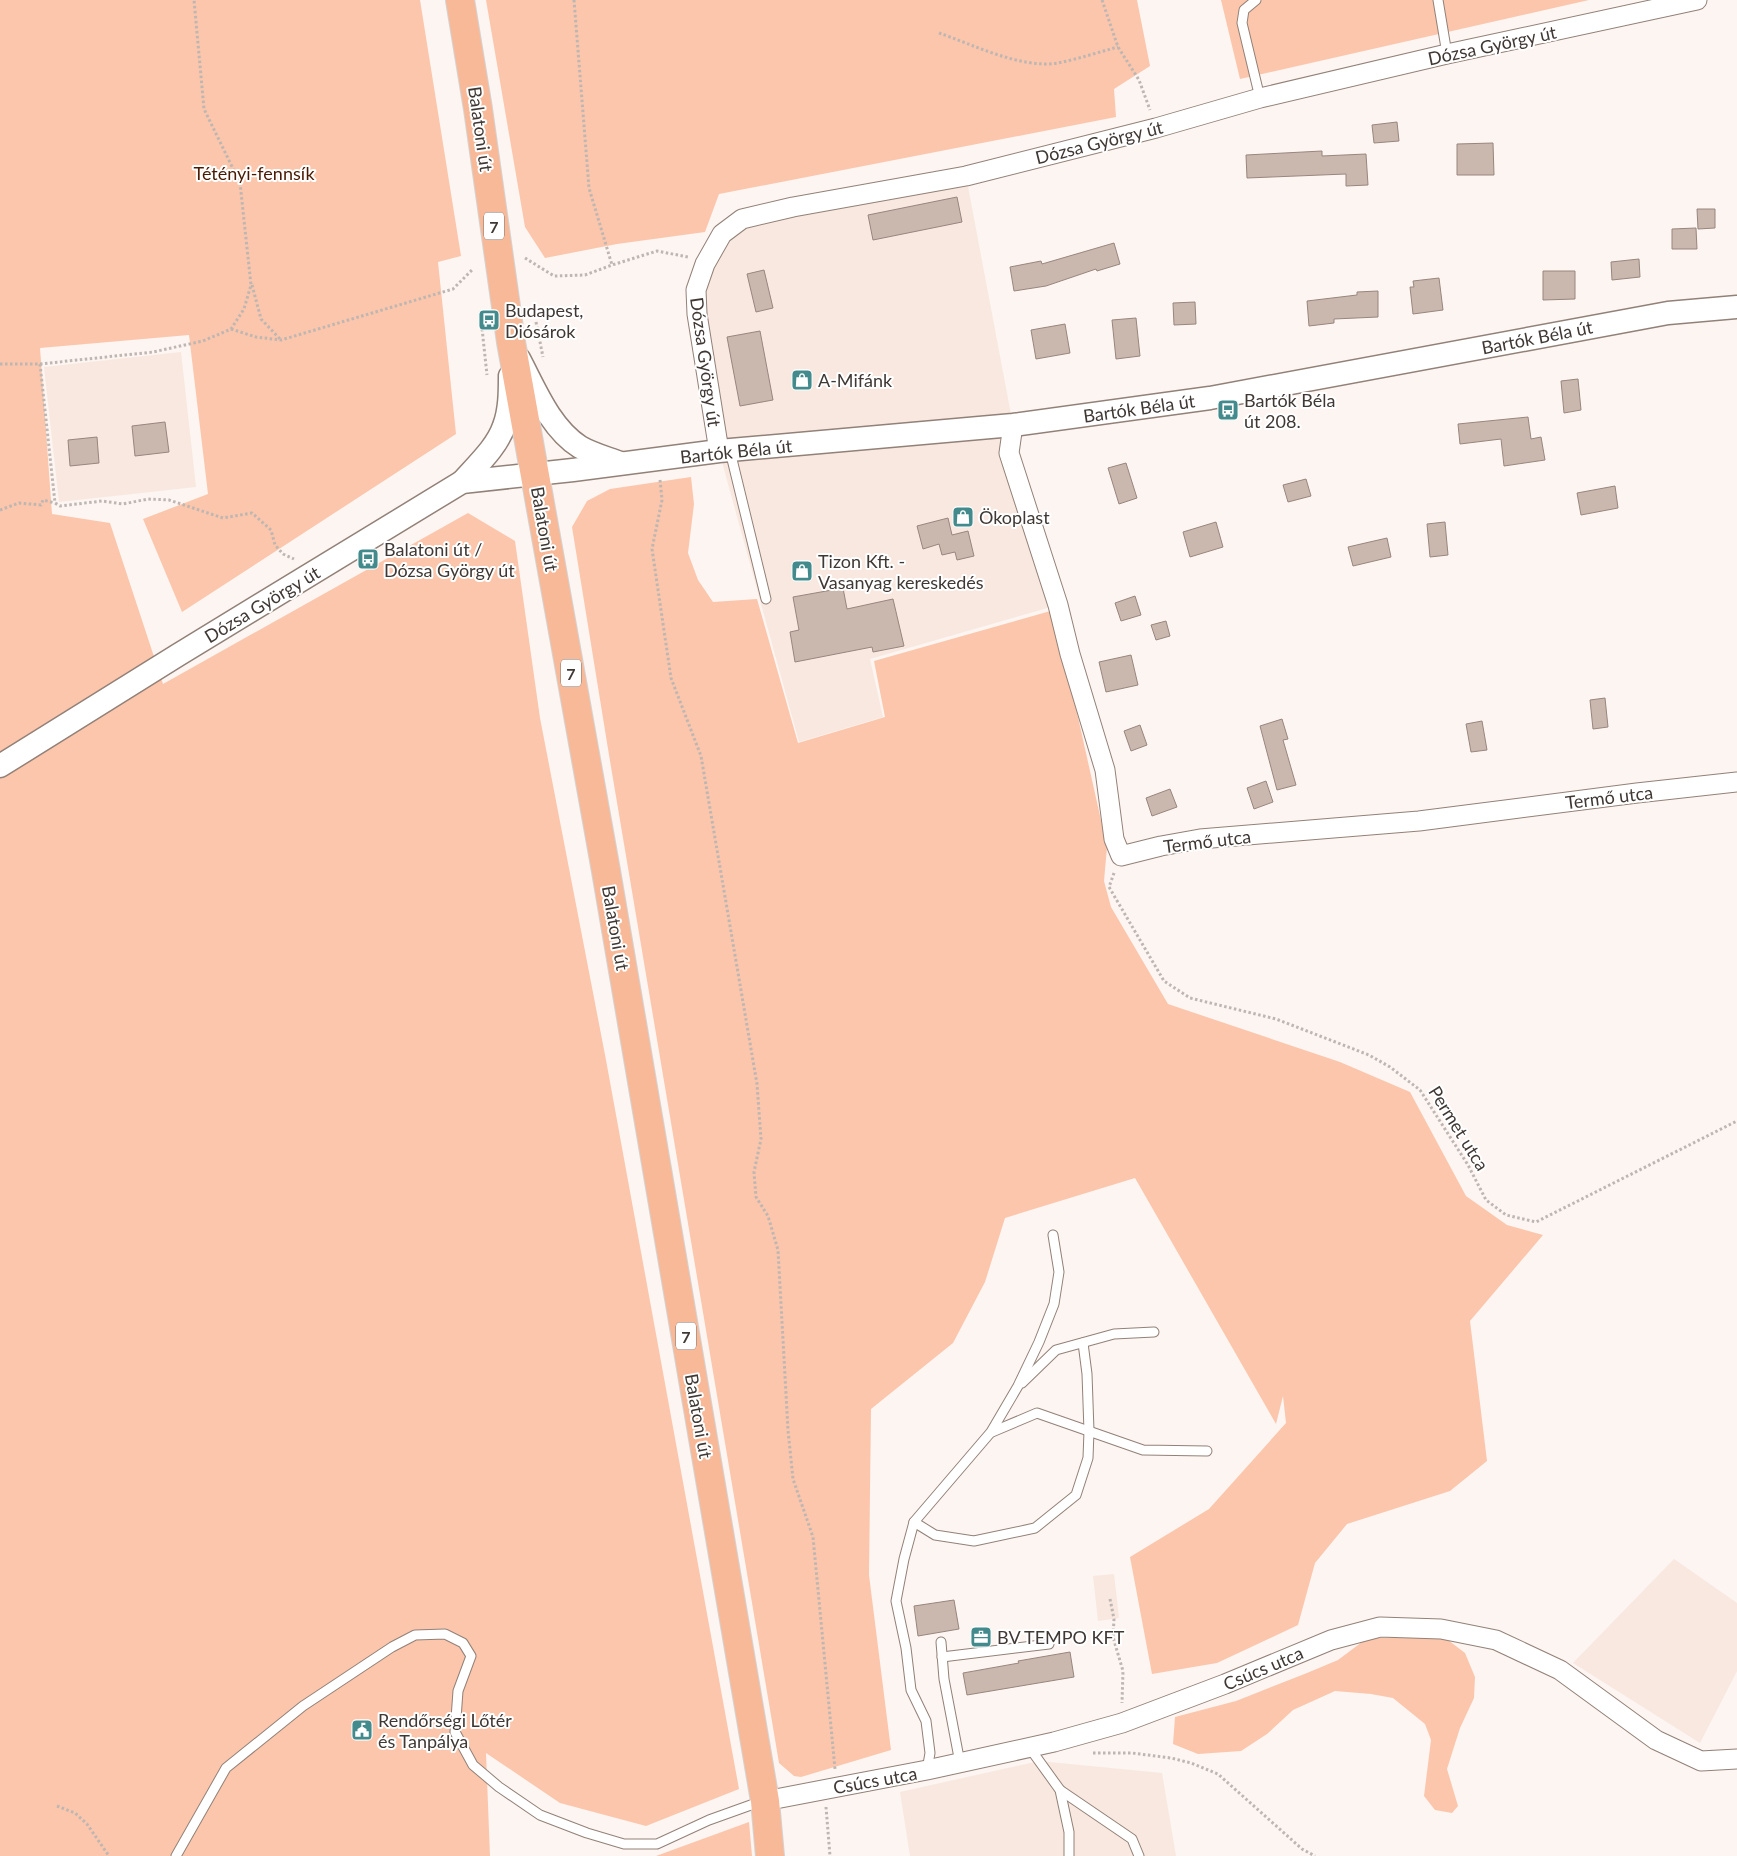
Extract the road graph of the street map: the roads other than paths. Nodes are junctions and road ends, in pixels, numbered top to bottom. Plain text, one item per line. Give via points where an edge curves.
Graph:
1 (460, 0) edge
2 (1256, 0) edge
3 (1438, 0) edge
4 (1697, 0) edge
5 (1447, 54) junction
6 (1260, 98) junction
7 (1737, 306) edge
8 (511, 342) junction
9 (1013, 426) junction
10 (724, 451) junction
11 (621, 463) junction
12 (536, 475) junction
13 (462, 482) junction
14 (766, 599) dead end
15 (0, 766) edge
16 (1737, 782) edge
17 (1053, 1236) dead end
18 (1154, 1332) dead end
19 (1083, 1342) junction
20 (1018, 1386) junction
21 (1089, 1431) junction
22 (992, 1432) junction
23 (1207, 1451) dead end
24 (914, 1522) junction
25 (940, 1642) dead end
26 (1049, 1644) dead end
27 (942, 1657) junction
28 (1029, 1747) junction
29 (1737, 1759) edge
30 (960, 1763) junction
31 (927, 1770) junction
32 (1060, 1790) junction
33 (765, 1801) junction
34 (176, 1856) edge
35 (770, 1856) edge
36 (1069, 1856) edge
37 (1139, 1856) edge

1 - 8 main road, Balatoni út / 7
2 - 6 lane via 1244,10 1242,23
3 - 5 lane
4 - 5 street, Dózsa György út
5 - 6 street, Dózsa György út
6 - 10 street, Dózsa György út via 966,176 742,219 722,234 704,264 696,290 697,314
7 - 9 street, Bartók Béla út via 1668,312 1210,398
8 - 11 street via 554,421 581,447
8 - 12 main road, Balatoni út / 7
8 - 13 street via 509,399 504,426 498,440
9 - 10 street, Bartók Béla út
9 - 16 street, Termő utca via 1009,453 1058,605 1105,770 1114,840 1121,856 1200,839 1418,821
10 - 11 street, Bartók Béla út
10 - 14 lane
11 - 12 street, Bartók Béla út
12 - 13 street, Dózsa György út
12 - 33 main road, Balatoni út / 7
13 - 15 street, Dózsa György út
17 - 20 lane via 1058,1272 1054,1304
18 - 19 lane via 1114,1334
19 - 20 lane via 1056,1350
19 - 21 lane
20 - 22 lane
21 - 22 lane via 1037,1413
21 - 23 lane via 1143,1450
21 - 24 lane via 1088,1458 1076,1495 1035,1528 974,1541 935,1535
22 - 24 lane
24 - 31 lane via 896,1601 912,1690 926,1720 930,1753
25 - 27 lane
26 - 27 lane
27 - 30 lane
28 - 29 street, Csúcs utca via 1122,1723 1331,1640 1380,1627 1441,1629 1496,1640 1560,1670 1656,1740 1701,1760
28 - 30 street, Csúcs utca
28 - 32 lane
30 - 31 street, Csúcs utca
31 - 33 street, Csúcs utca
32 - 36 lane via 1069,1832
32 - 37 lane via 1132,1839
33 - 34 lane via 709,1820 657,1844 624,1844 540,1815 473,1765 455,1732 458,1691 471,1656 463,1643 445,1634 415,1635 303,1706 226,1768
33 - 35 main road, Balatoni út / 7

